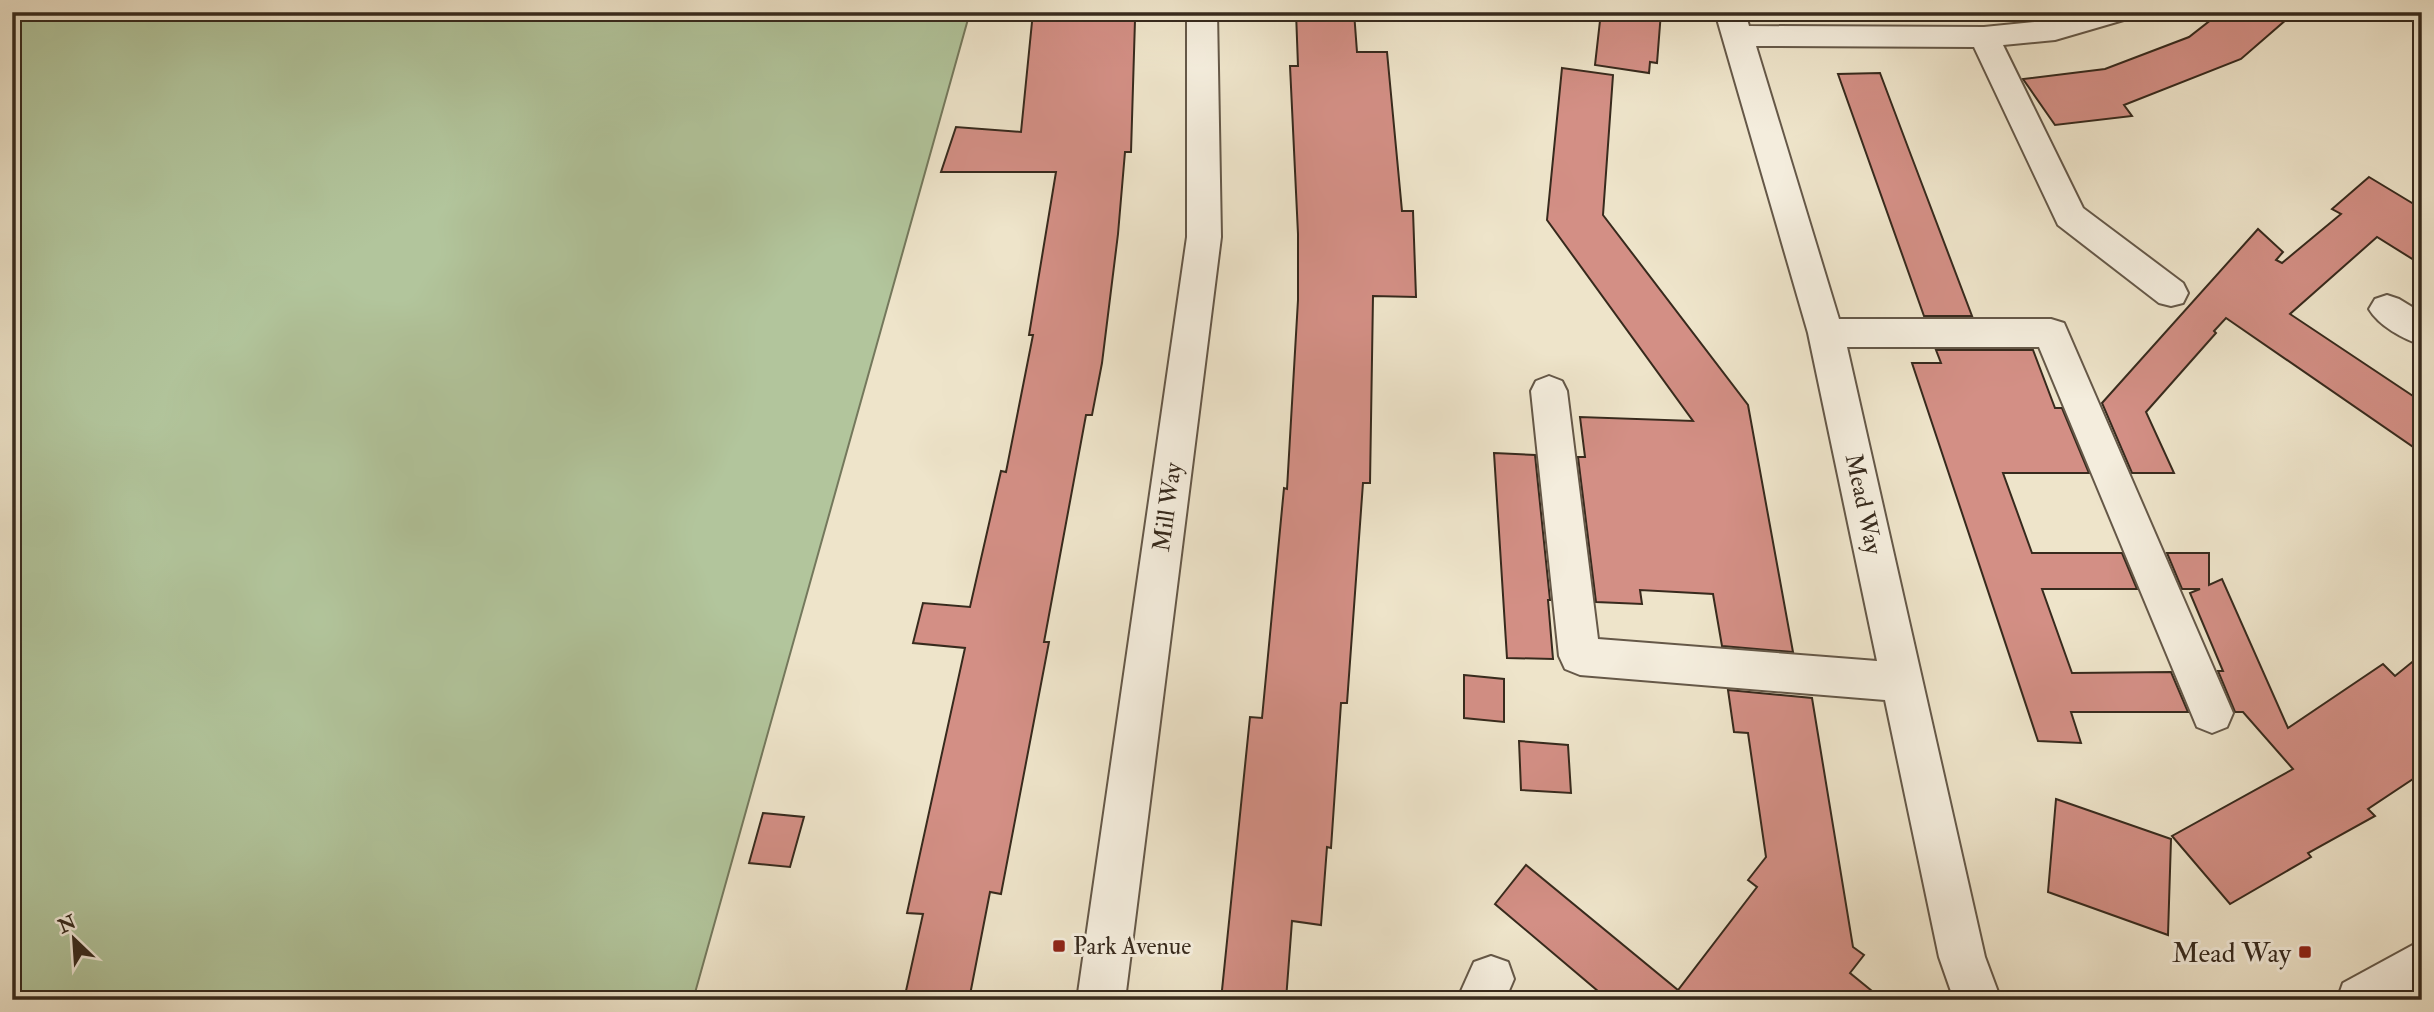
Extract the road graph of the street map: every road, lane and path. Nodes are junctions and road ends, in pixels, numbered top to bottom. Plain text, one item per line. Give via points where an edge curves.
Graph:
1 (1202, 12) edge
2 (2116, 12) edge
3 (1734, 24) edge
4 (1984, 37) junction
5 (2171, 293) dead end
6 (2387, 309) dead end
7 (2422, 331) edge
8 (1826, 333) junction
9 (1549, 391) dead end
10 (1903, 681) junction
11 (2212, 713) dead end
12 (2422, 963) edge
13 (1101, 1000) edge
14 (1978, 1000) edge
15 (2360, 1000) edge

1 - 13 street, Mill Way via 1204,237
2 - 4 street via 2055,30
3 - 4 street
3 - 8 street, Mead Way
4 - 5 street via 2070,216
6 - 7 street
8 - 10 street, Mead Way
8 - 11 street via 2051,333
9 - 10 street via 1580,656
10 - 14 street, Mead Way via 1962,957
12 - 15 street

